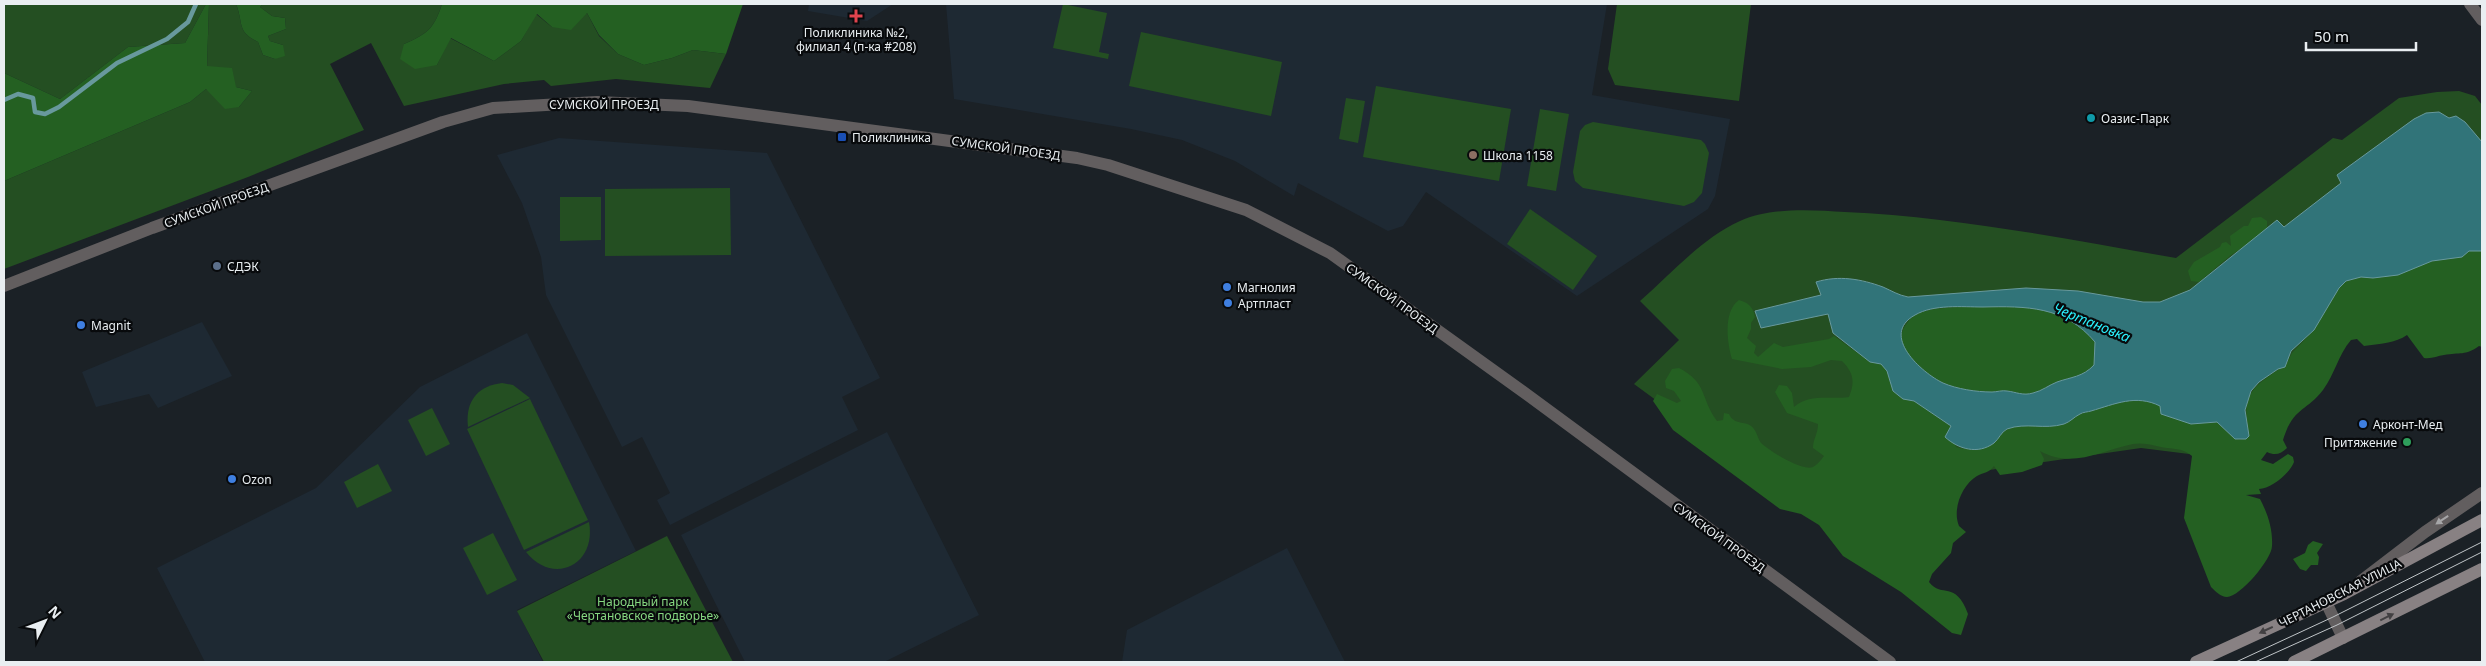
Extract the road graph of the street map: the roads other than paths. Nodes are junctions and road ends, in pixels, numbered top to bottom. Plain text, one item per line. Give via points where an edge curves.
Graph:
1 (2470, 4) edge
2 (2482, 20) edge
3 (4, 286) edge
4 (2482, 493) edge
5 (2482, 520) edge
6 (2482, 569) edge
7 (2344, 594) junction
8 (2326, 602) junction
9 (2344, 638) junction
10 (1890, 662) edge
11 (2196, 662) edge
12 (2294, 662) edge

1 - 2 street
3 - 10 street, СУМСКОЙ ПРОЕЗД via 434,125 494,108 597,102 688,106 1077,158 1246,210 1330,253
4 -> 7 street via 2424,532
5 - 7 main road, ЧЕРТАНОВСКАЯ УЛИЦА
9 -> 6 main road
7 - 8 main road, ЧЕРТАНОВСКАЯ УЛИЦА
8 - 9 street
8 -> 11 main road, ЧЕРТАНОВСКАЯ УЛИЦА
9 - 12 main road

